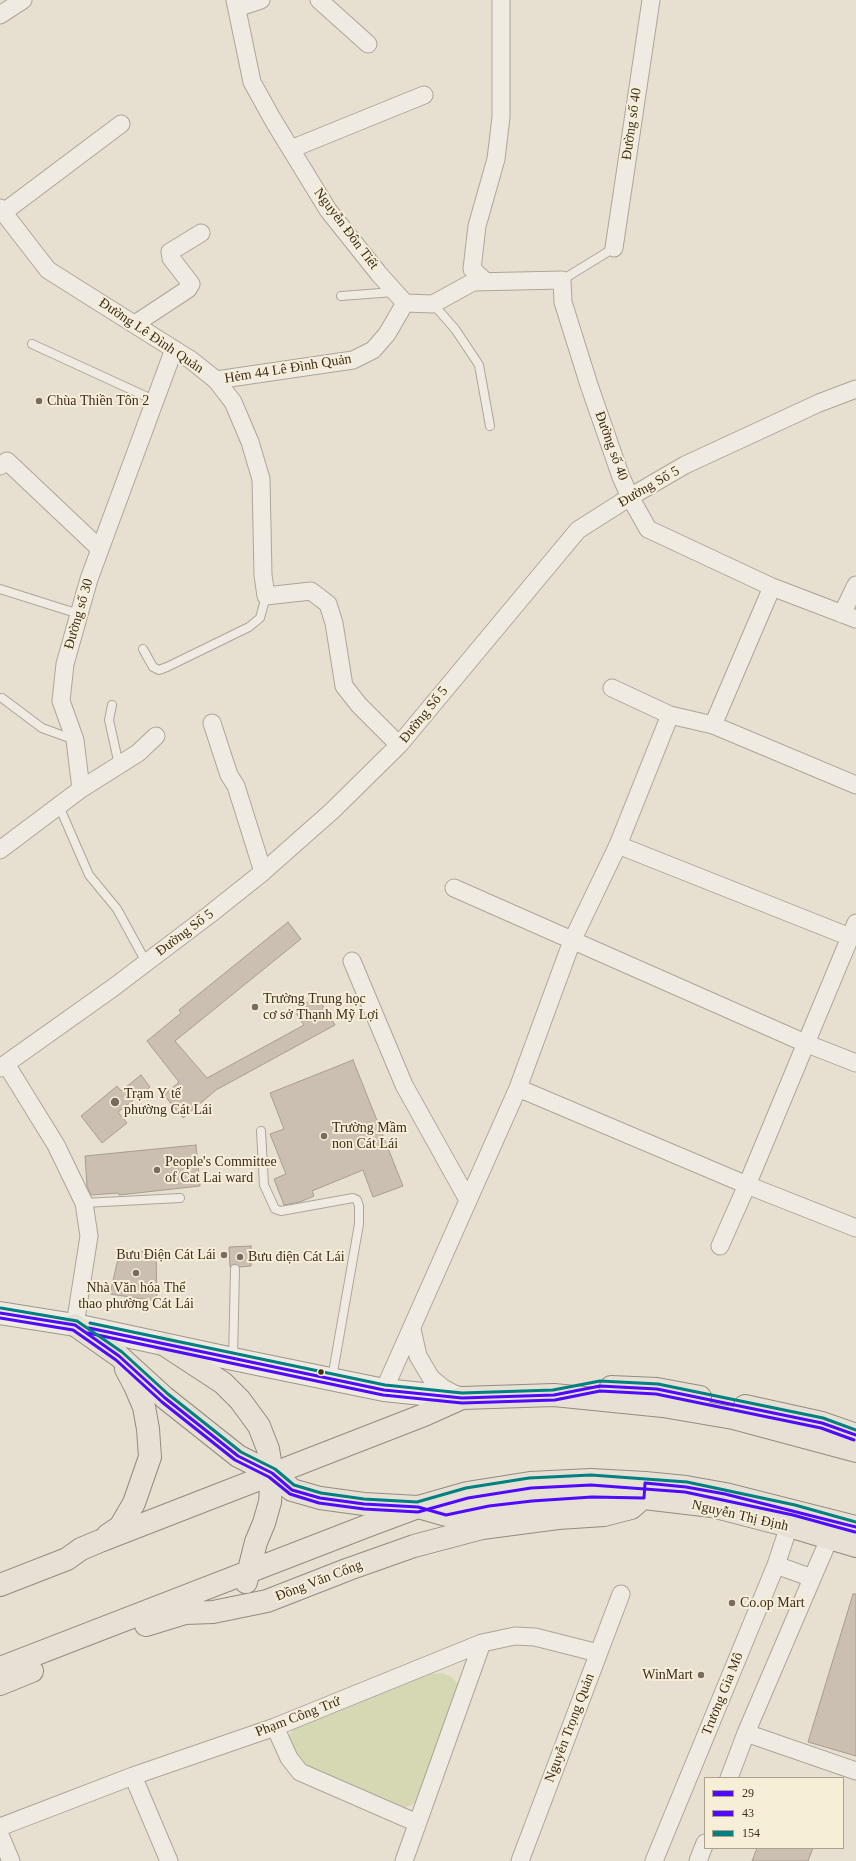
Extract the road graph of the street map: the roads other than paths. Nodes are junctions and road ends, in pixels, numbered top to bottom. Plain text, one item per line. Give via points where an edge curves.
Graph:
1 (23, 0) edge
2 (261, 0) edge
3 (319, 0) edge
4 (501, 0) edge
5 (651, 0) edge
6 (236, 4) edge
7 (0, 15) edge
8 (368, 44) dead end
9 (424, 95) dead end
10 (121, 124) dead end
11 (291, 149) junction
12 (2, 210) edge
13 (201, 233) dead end
14 (614, 248) joint
15 (562, 280) junction
16 (485, 281) junction
17 (341, 296) dead end
18 (400, 297) junction
19 (433, 304) junction
20 (135, 324) junction
21 (32, 344) dead end
22 (174, 349) junction
23 (216, 380) junction
24 (856, 389) edge
25 (156, 401) junction
26 (490, 426) dead end
27 (0, 466) edge
28 (630, 497) junction
29 (100, 549) junction
30 (856, 585) edge
31 (772, 587) junction
32 (0, 589) edge
33 (266, 596) junction
34 (79, 614) junction
35 (849, 617) edge
36 (143, 649) dead end
37 (612, 688) dead end
38 (2, 698) dead end
39 (112, 705) dead end
40 (670, 715) junction
41 (212, 724) dead end
42 (713, 725) junction
43 (156, 736) dead end
44 (76, 740) junction
45 (399, 745) junction
46 (119, 766) junction
47 (856, 785) edge
48 (81, 789) junction
49 (59, 806) junction
50 (618, 845) junction
51 (0, 850) edge
52 (263, 872) junction
53 (454, 888) dead end
54 (853, 930) edge
55 (572, 941) junction
56 (352, 961) dead end
57 (146, 962) junction
58 (805, 1043) junction
59 (856, 1063) edge
60 (3, 1066) edge
61 (518, 1088) junction
62 (261, 1131) dead end
63 (747, 1186) junction
64 (180, 1198) dead end
65 (468, 1200) junction
66 (84, 1203) junction
67 (856, 1228) edge
68 (720, 1246) dead end
69 (235, 1269) dead end
70 (0, 1312) edge
71 (75, 1325) junction
72 (412, 1329) junction
73 (165, 1345) junction
74 (118, 1356) junction
75 (233, 1360) junction
76 (332, 1378) junction
77 (384, 1390) junction
78 (554, 1395) junction
79 (462, 1398) junction
80 (856, 1435) edge
81 (804, 1436) junction
82 (856, 1451) edge
83 (856, 1460) edge
84 (272, 1473) junction
85 (645, 1491) junction
86 (418, 1508) junction
87 (791, 1518) junction
88 (849, 1531) edge
89 (256, 1542) junction
90 (90, 1545) junction
91 (776, 1565) junction
92 (248, 1571) junction
93 (0, 1574) edge
94 (812, 1578) junction
95 (0, 1585) edge
96 (211, 1585) junction
97 (621, 1594) dead end
98 (241, 1607) junction
99 (185, 1613) junction
100 (140, 1620) junction
101 (482, 1643) junction
102 (598, 1653) junction
103 (0, 1668) edge
104 (0, 1684) edge
105 (275, 1727) junction
106 (746, 1733) junction
107 (856, 1771) edge
108 (134, 1776) junction
109 (729, 1777) edge
110 (417, 1823) junction
111 (0, 1827) edge
112 (0, 1835) edge
113 (704, 1846) edge
114 (11, 1861) edge
115 (169, 1861) edge
116 (404, 1861) edge
117 (520, 1861) edge
118 (654, 1861) edge
119 (698, 1861) edge

1 - 7 street
2 - 6 street
3 - 8 street
4 - 16 street via 501,117 496,159 477,226 472,269
5 - 14 street, Đường số 40
6 - 11 street, Nguyễn Đôn Tiết via 252,82
9 - 11 street
10 - 12 street
11 - 18 street, Nguyễn Đôn Tiết via 328,210
12 - 20 street, Đường Lê Đình Quản via 48,270
13 - 20 street via 170,252 171,258 191,284 188,289
14 - 15 lane
15 - 16 street
15 - 28 street, Đường số 40 via 563,302 591,392
16 - 19 street via 473,282
17 - 18 lane
18 - 19 street
18 - 23 street, Hẻm 44 Lê Đình Quản via 387,334 373,350 354,360
19 - 26 lane via 455,329 479,365
20 - 22 street, Đường Lê Đình Quản
21 - 25 lane
22 - 23 street, Đường Lê Đình Quản
22 - 25 street, Đường số 30
23 - 33 street, Đường Lê Đình Quản via 233,402 250,442 261,479 263,575
24 - 28 street, Đường Số 5 via 818,403 685,465
25 - 29 street, Đường số 30
27 - 29 street via 6,461
28 - 31 street, Đường số 40 via 648,529
28 - 45 street, Đường Số 5 via 578,530
29 - 34 street, Đường số 30
30 - 35 street
31 - 35 street, Đường số 40
31 - 42 street
32 - 34 lane
33 - 36 lane via 260,618 249,628 167,667 159,670 153,667
33 - 45 street via 311,591 328,604 334,623 344,686 359,706
34 - 44 street, Đường số 30 via 65,664 61,701
37 - 40 street
38 - 44 lane via 42,728
39 - 46 lane via 109,720
40 - 42 street
40 - 50 street
41 - 52 street via 229,776 236,786
42 - 47 street
43 - 46 street
44 - 48 street, Đường số 30
45 - 52 street, Đường Số 5 via 332,811
46 - 48 street
48 - 49 street
49 - 51 street
49 - 57 lane via 89,875 117,909
50 - 54 street
50 - 55 street
52 - 57 street, Đường Số 5
53 - 55 street
54 - 58 street
55 - 58 street
55 - 61 street
56 - 65 street via 404,1085
57 - 60 street, Đường Số 5
58 - 59 street
58 - 63 street
60 - 66 street via 56,1145
61 - 63 street
61 - 65 street
62 - 76 lane via 264,1185 275,1209 281,1211 353,1198 359,1206 359,1224
63 - 67 street
63 - 68 street
64 - 66 lane
65 - 72 street
66 - 71 street via 89,1236
69 - 75 lane
70 - 71 main road
71 - 73 main road
71 - 74 main road, Nguyễn Thị Định
72 - 77 street
72 - 79 street via 418,1356 431,1378
73 - 75 main road
73 - 84 main road via 223,1383 240,1400 259,1426 268,1449
74 - 84 main road, Nguyễn Thị Định via 165,1398 238,1456
74 - 90 main road via 144,1407 150,1457 134,1503 120,1527
75 - 76 main road
76 - 77 main road
77 - 79 main road
78 - 79 main road
78 - 80 main road via 600,1386 657,1389 822,1423
78 - 81 main road via 663,1406 733,1418
79 - 84 main road
81 - 82 main road
81 - 83 main road
84 - 86 main road, Nguyễn Thị Định via 292,1490 320,1498
84 - 89 main road via 270,1502
84 - 90 main road
85 - 86 main road, Nguyễn Thị Định via 489,1506 446,1515
85 - 87 main road, Nguyễn Thị Định via 686,1487 725,1494
85 - 98 main road, Đồng Văn Cống via 631,1508 604,1515 482,1528 414,1546 267,1601
86 - 92 main road, Đồng Văn Cống
87 - 88 main road, Nguyễn Thị Định
87 - 91 street, Trương Gia Mô
88 - 94 street
89 - 92 main road
89 - 96 main road
90 - 93 main road via 66,1546
90 - 95 main road via 67,1559
91 - 94 street
91 - 118 street, Trương Gia Mô
92 - 96 main road, Đồng Văn Cống
92 - 98 main road
92 - 99 main road via 224,1597
94 - 106 street
96 - 100 main road, Đồng Văn Cống
97 - 102 street, Nguyễn Trọng Quản
98 - 99 main road, Đồng Văn Cống
99 - 100 main road, Đồng Văn Cống
100 - 103 main road, Đồng Văn Cống
100 - 104 main road, Đồng Văn Cống
101 - 102 street, Phạm Công Trứ via 515,1636 535,1637
101 - 105 street, Phạm Công Trứ
101 - 110 street
102 - 117 street, Nguyễn Trọng Quản
105 - 108 street, Phạm Công Trứ
105 - 110 street via 289,1758 300,1772
106 - 107 street
106 - 109 street
108 - 111 street, Phạm Công Trứ
108 - 115 street
110 - 116 street
112 - 114 street
113 - 119 street

